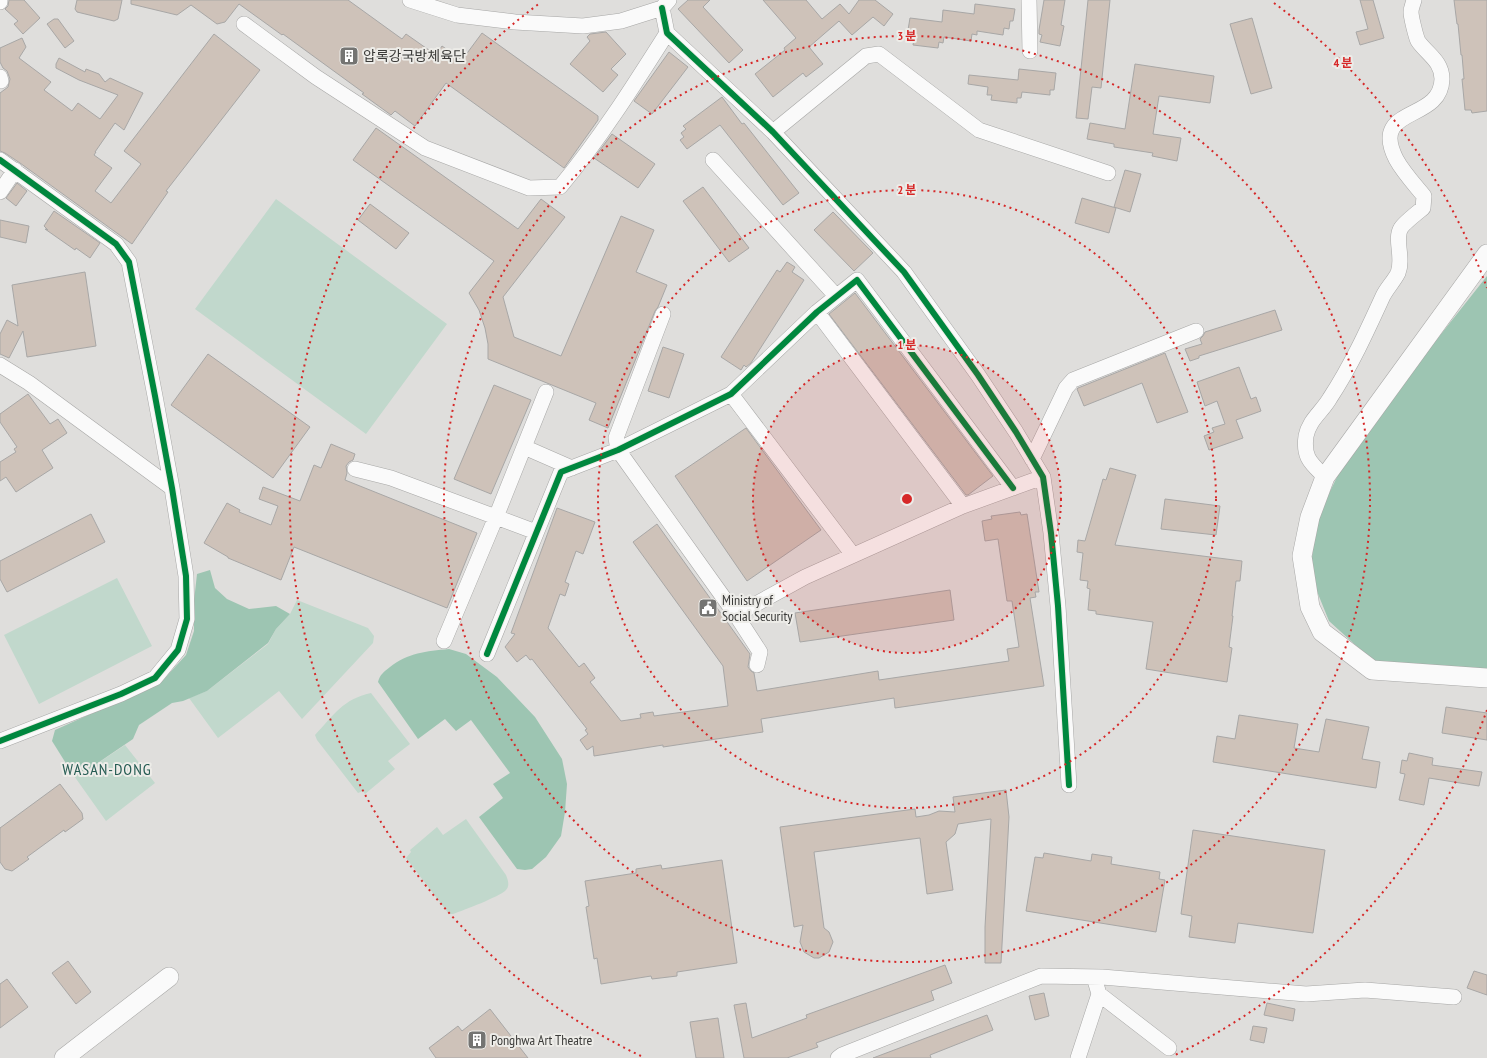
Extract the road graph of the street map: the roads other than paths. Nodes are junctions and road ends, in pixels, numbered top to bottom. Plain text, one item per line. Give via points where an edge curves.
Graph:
1 (410, 0) edge
2 (1029, 0) edge
3 (1414, 0) edge
4 (665, 4) edge
5 (244, 24) dead end
6 (667, 32) junction
7 (1030, 51) dead end
8 (773, 132) junction
9 (0, 160) edge
10 (713, 160) dead end
11 (15, 170) junction
12 (1108, 173) dead end
13 (0, 192) edge
14 (1487, 254) edge
15 (836, 296) junction
16 (817, 312) junction
17 (663, 314) dead end
18 (1196, 331) dead end
19 (0, 365) edge
20 (546, 392) dead end
21 (731, 394) junction
22 (524, 446) junction
23 (618, 450) junction
24 (1032, 459) junction
25 (572, 468) junction
26 (355, 469) dead end
27 (1043, 477) junction
28 (1325, 478) junction
29 (172, 488) junction
30 (1013, 488) junction
31 (963, 506) junction
32 (496, 517) junction
33 (536, 532) junction
34 (853, 555) junction
35 (736, 615) junction
36 (444, 641) dead end
37 (487, 654) dead end
38 (758, 665) dead end
39 (1487, 678) edge
40 (0, 742) edge
41 (1069, 785) dead end
42 (169, 977) dead end
43 (1094, 977) junction
44 (1099, 994) junction
45 (1454, 997) dead end
46 (1169, 1048) dead end
47 (64, 1058) edge
48 (838, 1058) edge
49 (1078, 1058) edge

1 - 4 street via 457,15 583,26 621,21
2 - 7 street
3 - 28 street via 1411,12 1418,40 1436,60 1440,69 1440,91 1429,105 1401,119 1393,127 1390,139 1397,161 1424,196 1423,208 1400,228 1397,239 1401,256 1398,273 1329,400 1308,427 1305,450 1309,461
4 - 6 street
5 - 6 street via 316,77 425,148 529,188 560,187 627,96
6 - 8 street
8 - 12 street via 866,56 879,54 979,130
8 - 24 street via 904,272 978,375
9 - 11 street
10 - 15 street
11 - 13 street
11 - 29 street via 116,244 129,262
14 - 28 street
15 - 16 street
15 - 30 street via 857,280
16 - 21 street
16 - 31 street
17 - 23 street via 616,438
18 - 24 street via 1073,380 1066,388
19 - 29 street via 29,383
20 - 22 street
21 - 23 street
21 - 34 street
22 - 25 street
22 - 32 street
23 - 25 street
23 - 35 street
24 - 27 street
25 - 33 street via 561,472
26 - 32 street via 391,478
27 - 30 street
27 - 41 street via 1057,599
28 - 39 street via 1310,517 1302,556 1310,607 1322,632 1372,670
29 - 40 street via 186,583 187,619 178,650 155,678
30 - 31 street
31 - 34 street
32 - 33 street
32 - 36 street
33 - 37 street
34 - 35 street via 805,577
35 - 38 street via 760,652
42 - 47 street
43 - 44 street
43 - 45 street via 1306,994 1365,990
43 - 48 street via 1042,976
44 - 46 street
44 - 49 street

